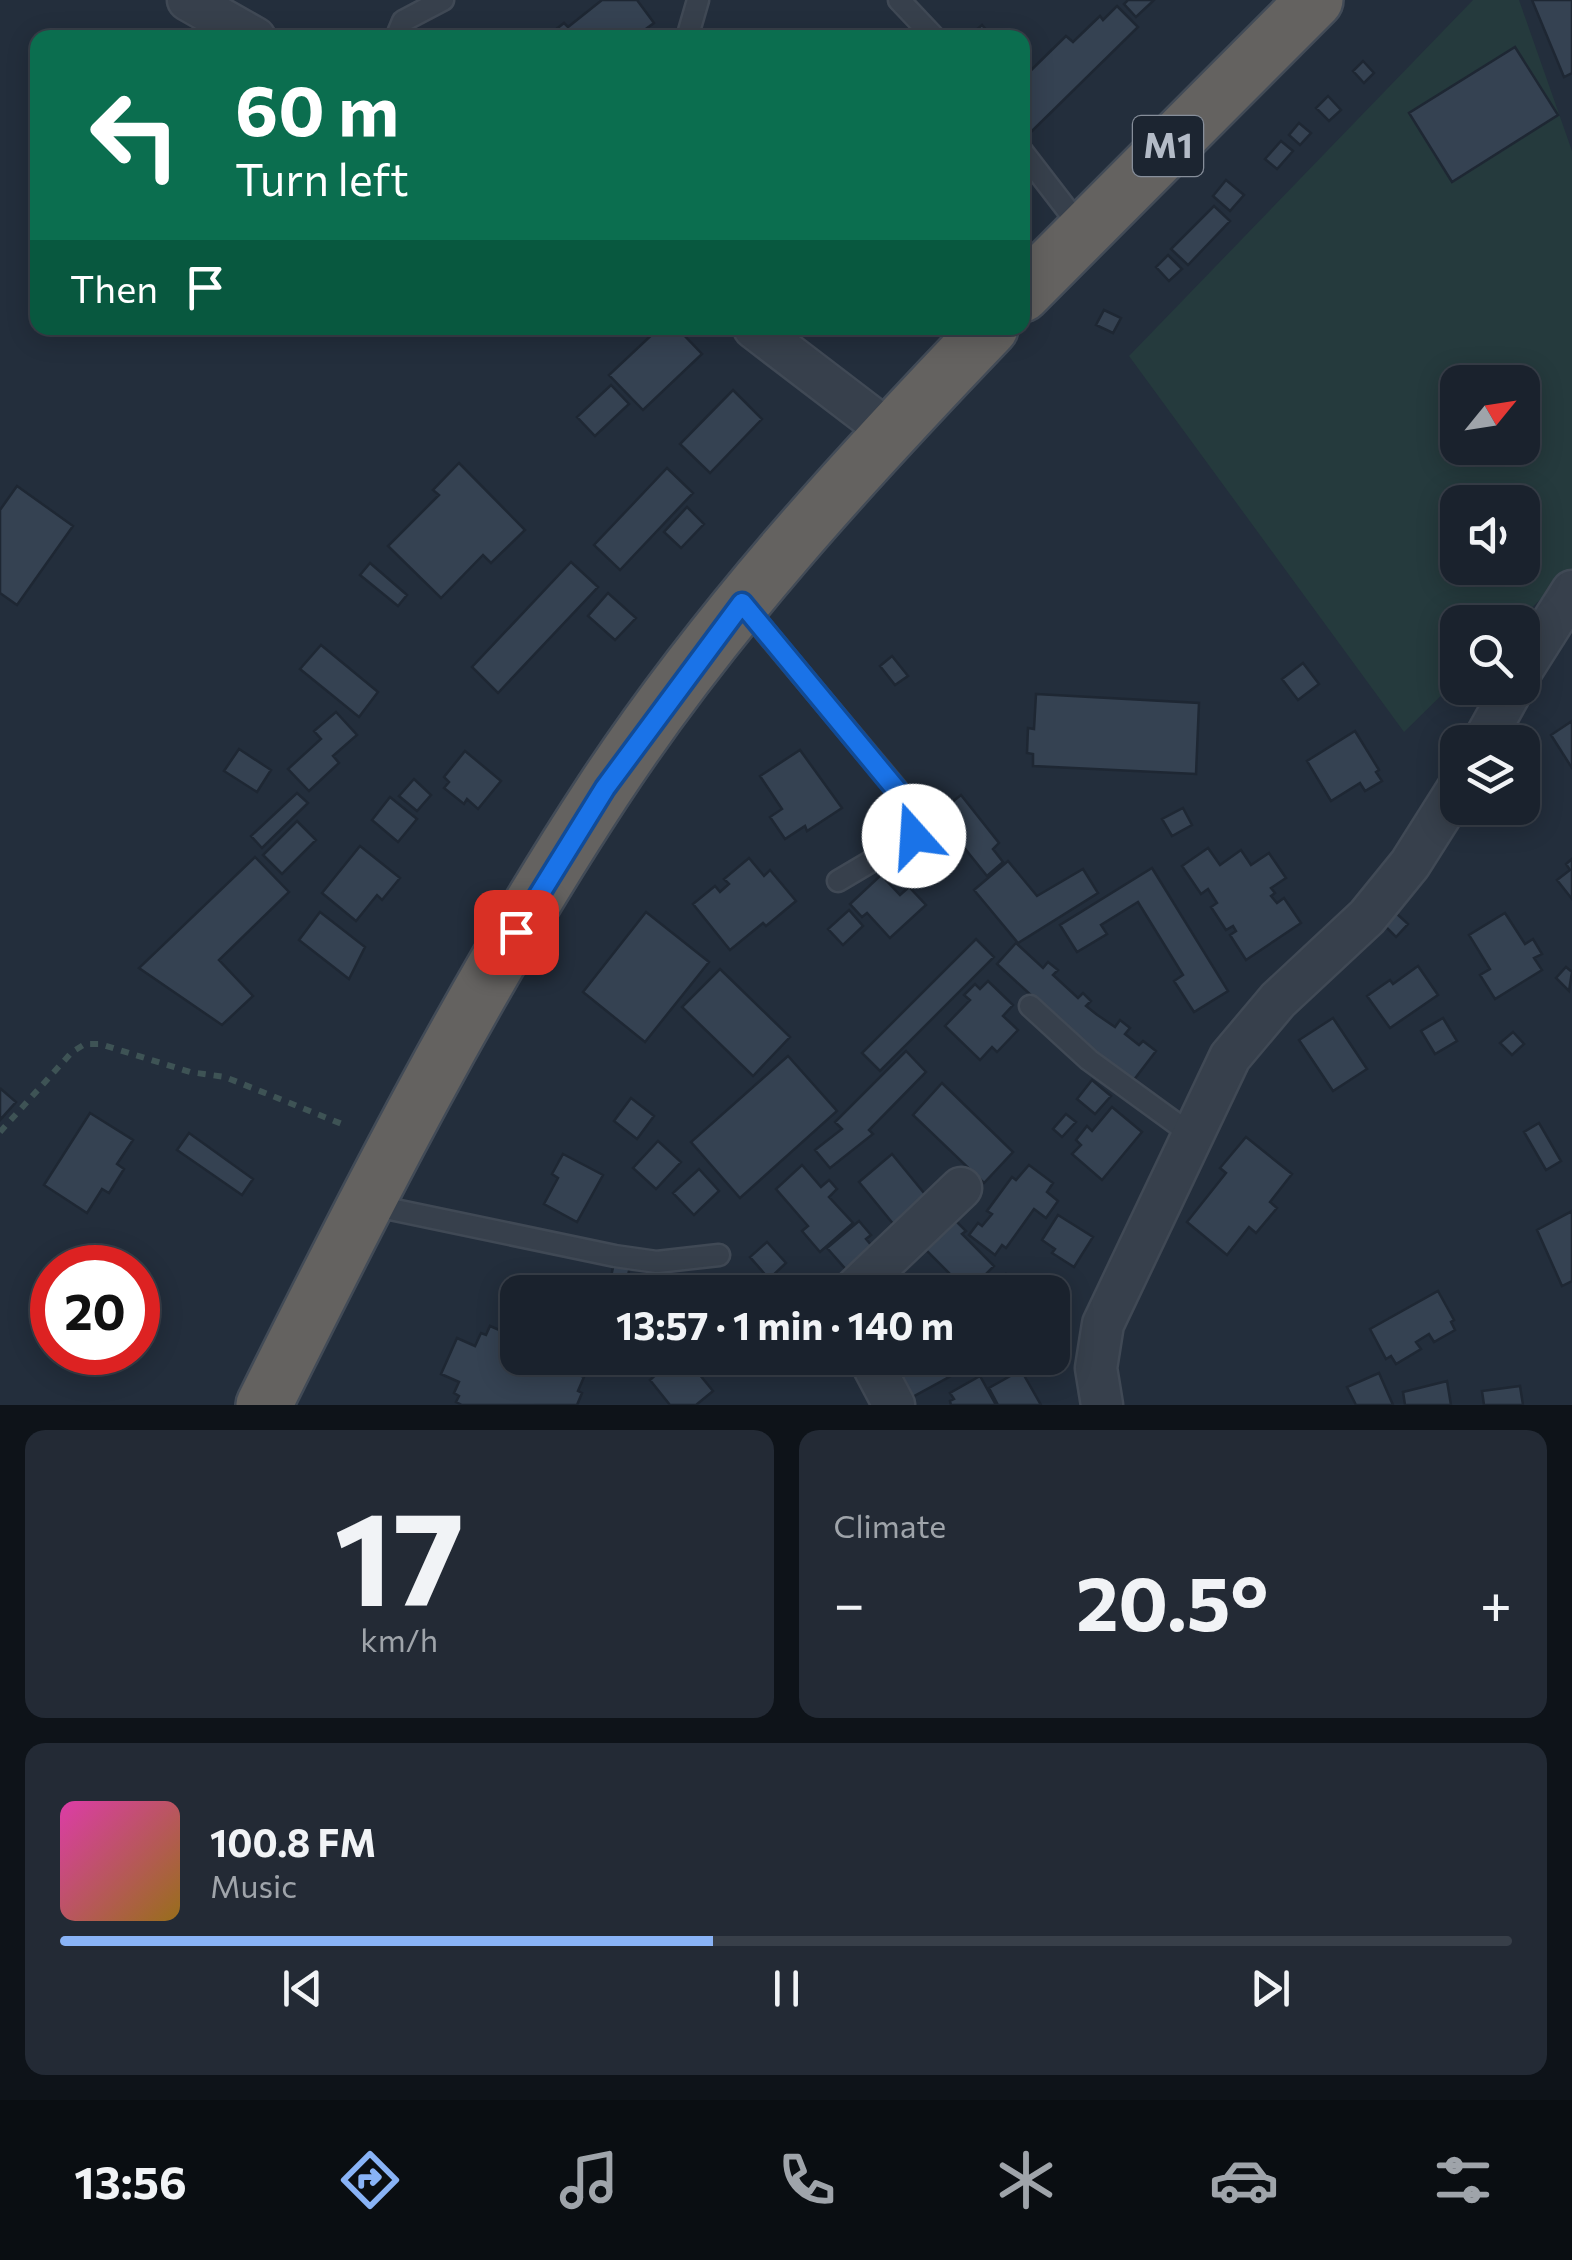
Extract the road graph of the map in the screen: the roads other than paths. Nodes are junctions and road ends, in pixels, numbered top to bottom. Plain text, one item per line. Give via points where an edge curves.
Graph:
1 (188, 0) edge
2 (442, 0) edge
3 (698, 0) edge
4 (899, 0) edge
5 (1315, 0) edge
6 (241, 30) edge
7 (399, 30) edge
8 (689, 30) edge
9 (927, 30) edge
10 (1030, 161) edge
11 (1083, 231) junction
12 (1030, 286) edge
13 (763, 335) edge
14 (983, 335) edge
15 (890, 432) junction
16 (1572, 591) edge
17 (742, 603) junction
18 (1540, 642) edge
19 (1440, 816) edge
20 (838, 881) dead end
21 (1030, 1006) dead end
22 (1192, 1135) junction
23 (961, 1188) dead end
24 (364, 1204) junction
25 (720, 1255) dead end
26 (870, 1275) edge
27 (878, 1375) edge
28 (264, 1405) edge
29 (894, 1405) edge
30 (1102, 1405) edge

1 - 6 street
2 - 7 lane via 402,21
3 - 8 lane
4 - 9 lane
5 - 11 highway, M1
10 - 11 lane
11 - 12 highway, M1
13 - 15 street
14 - 15 highway
15 - 17 highway
16 - 18 street
17 - 20 lane via 914,811 914,836
17 - 24 highway via 605,788
19 - 22 street via 1367,917 1278,1000 1230,1057
21 - 22 lane via 1089,1060
22 - 30 street via 1103,1324 1096,1368
23 - 26 street
24 - 25 lane via 614,1256 657,1262
24 - 28 highway
27 - 29 street

